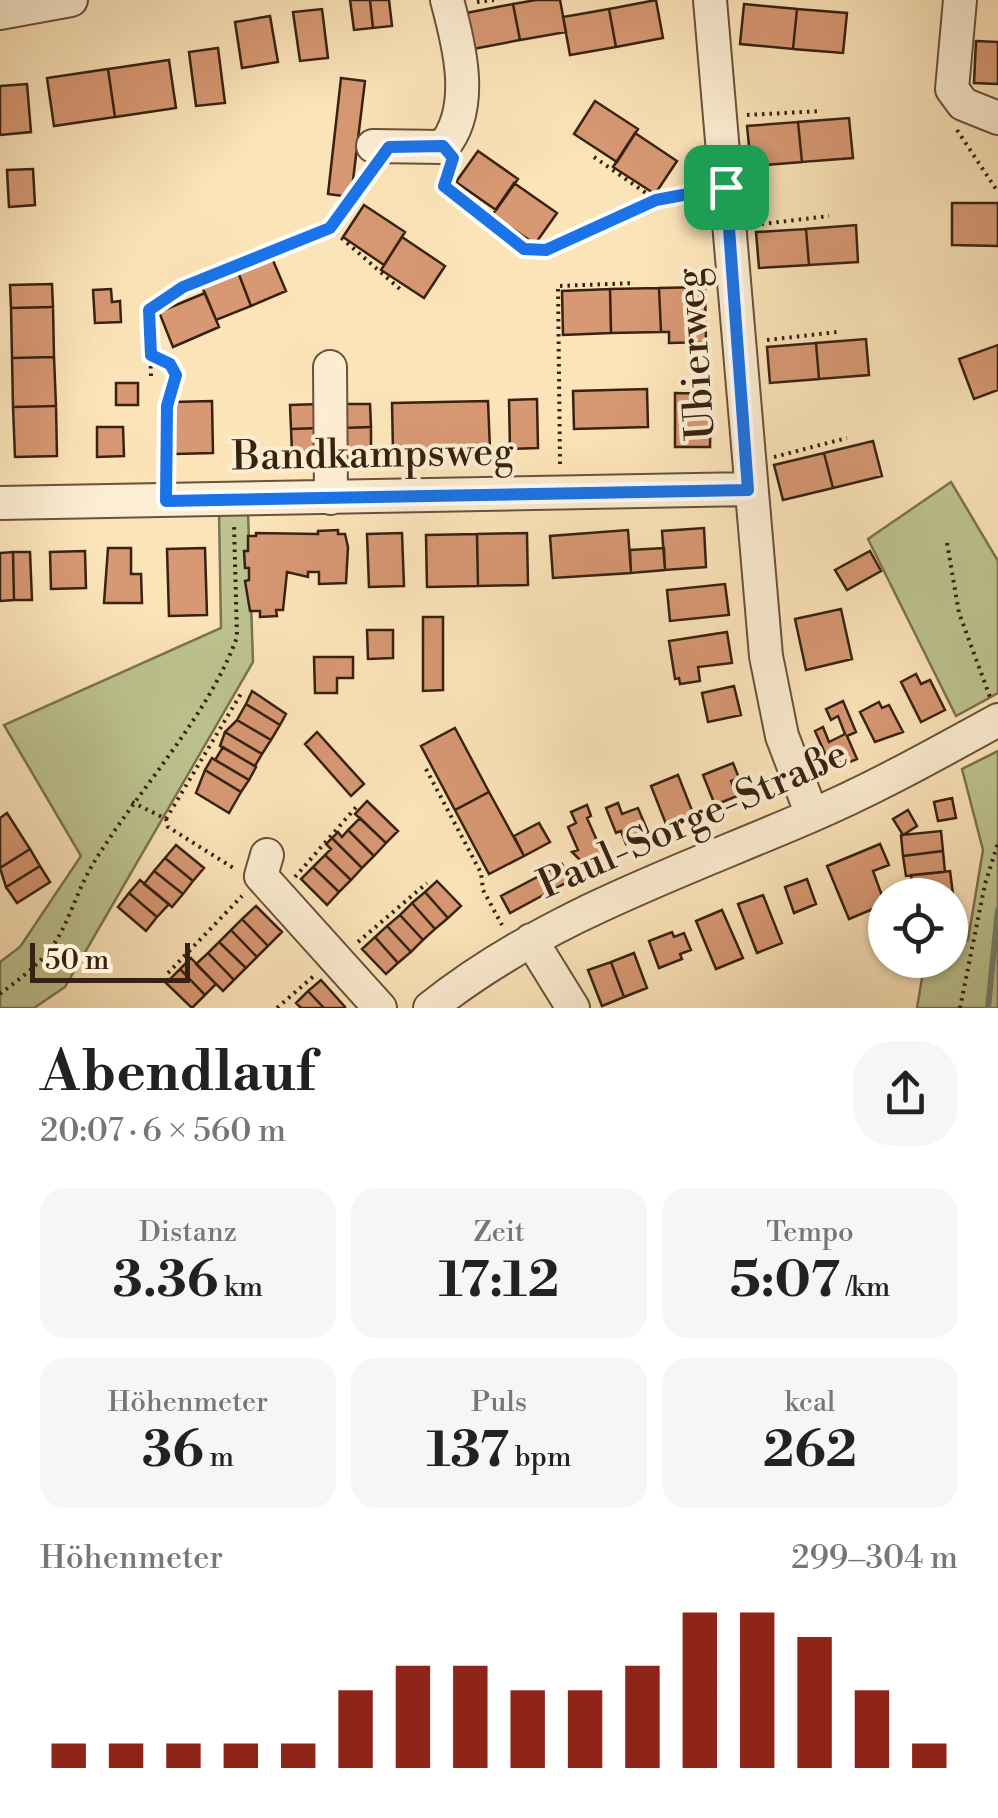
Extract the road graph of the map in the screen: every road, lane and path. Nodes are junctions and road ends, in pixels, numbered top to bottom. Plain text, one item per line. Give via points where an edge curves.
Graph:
1 (71, 0) edge
2 (446, 0) edge
3 (710, 0) edge
4 (960, 0) edge
5 (0, 13) edge
6 (963, 104) junction
7 (822, 110) dead end
8 (720, 117) junction
9 (998, 118) edge
10 (381, 146) joint
11 (443, 146) junction
12 (594, 157) dead end
13 (726, 187) junction
14 (998, 192) edge
15 (656, 200) junction
16 (829, 216) dead end
17 (330, 228) junction
18 (729, 228) junction
19 (635, 283) dead end
20 (401, 290) dead end
21 (837, 332) dead end
22 (738, 343) junction
23 (151, 355) junction
24 (330, 367) dead end
25 (151, 376) dead end
26 (847, 438) dead end
27 (748, 477) junction
28 (560, 494) junction
29 (332, 498) junction
30 (166, 501) junction
31 (233, 501) junction
32 (0, 502) edge
33 (948, 543) dead end
34 (242, 692) dead end
35 (995, 710) edge
36 (426, 769) dead end
37 (132, 802) junction
38 (358, 805) dead end
39 (812, 815) junction
40 (166, 819) junction
41 (998, 843) edge
42 (269, 876) junction
43 (427, 883) dead end
44 (523, 945) junction
45 (338, 959) junction
46 (168, 974) dead end
47 (0, 994) edge
48 (276, 1008) edge
49 (380, 1008) edge
50 (430, 1008) edge
51 (573, 1008) edge
52 (960, 1008) edge

1 - 5 street
2 - 11 street via 460,51 460,116
3 - 8 street, Ubierweg
4 - 6 street via 952,89
6 - 9 street
6 - 14 path via 948,118
7 - 8 path
8 - 13 street, Ubierweg
10 - 11 street
10 - 17 path
11 - 15 path via 453,158 444,186 524,249 546,250
12 - 15 path
13 - 15 path
13 - 18 street, Ubierweg
16 - 18 path
17 - 20 path
17 - 23 path via 183,287 149,310
18 - 22 street, Ubierweg
19 - 28 path via 558,286
21 - 22 path
22 - 27 street, Ubierweg
23 - 25 path
23 - 30 path via 176,375 167,406
24 - 29 street
26 - 27 path
27 - 28 street, Bandkampsweg
27 - 39 street, Ubierweg via 766,656 782,736
28 - 29 street, Bandkampsweg
29 - 31 street, Bandkampsweg
30 - 31 street, Bandkampsweg
30 - 32 street, Bandkampsweg
31 - 37 path via 237,636 200,707
33 - 35 path via 960,613
34 - 40 path
35 - 39 street, Paul-Sorge-Straße
36 - 44 path via 481,873 483,890
37 - 40 path
37 - 47 path via 90,868 54,945
38 - 42 path
39 - 44 street, Paul-Sorge-Straße via 611,898
40 - 42 path via 168,827 228,868
41 - 52 path
42 - 45 street
42 - 46 path
43 - 45 path
44 - 50 street, Paul-Sorge-Straße
44 - 51 street
45 - 48 path
45 - 49 street

